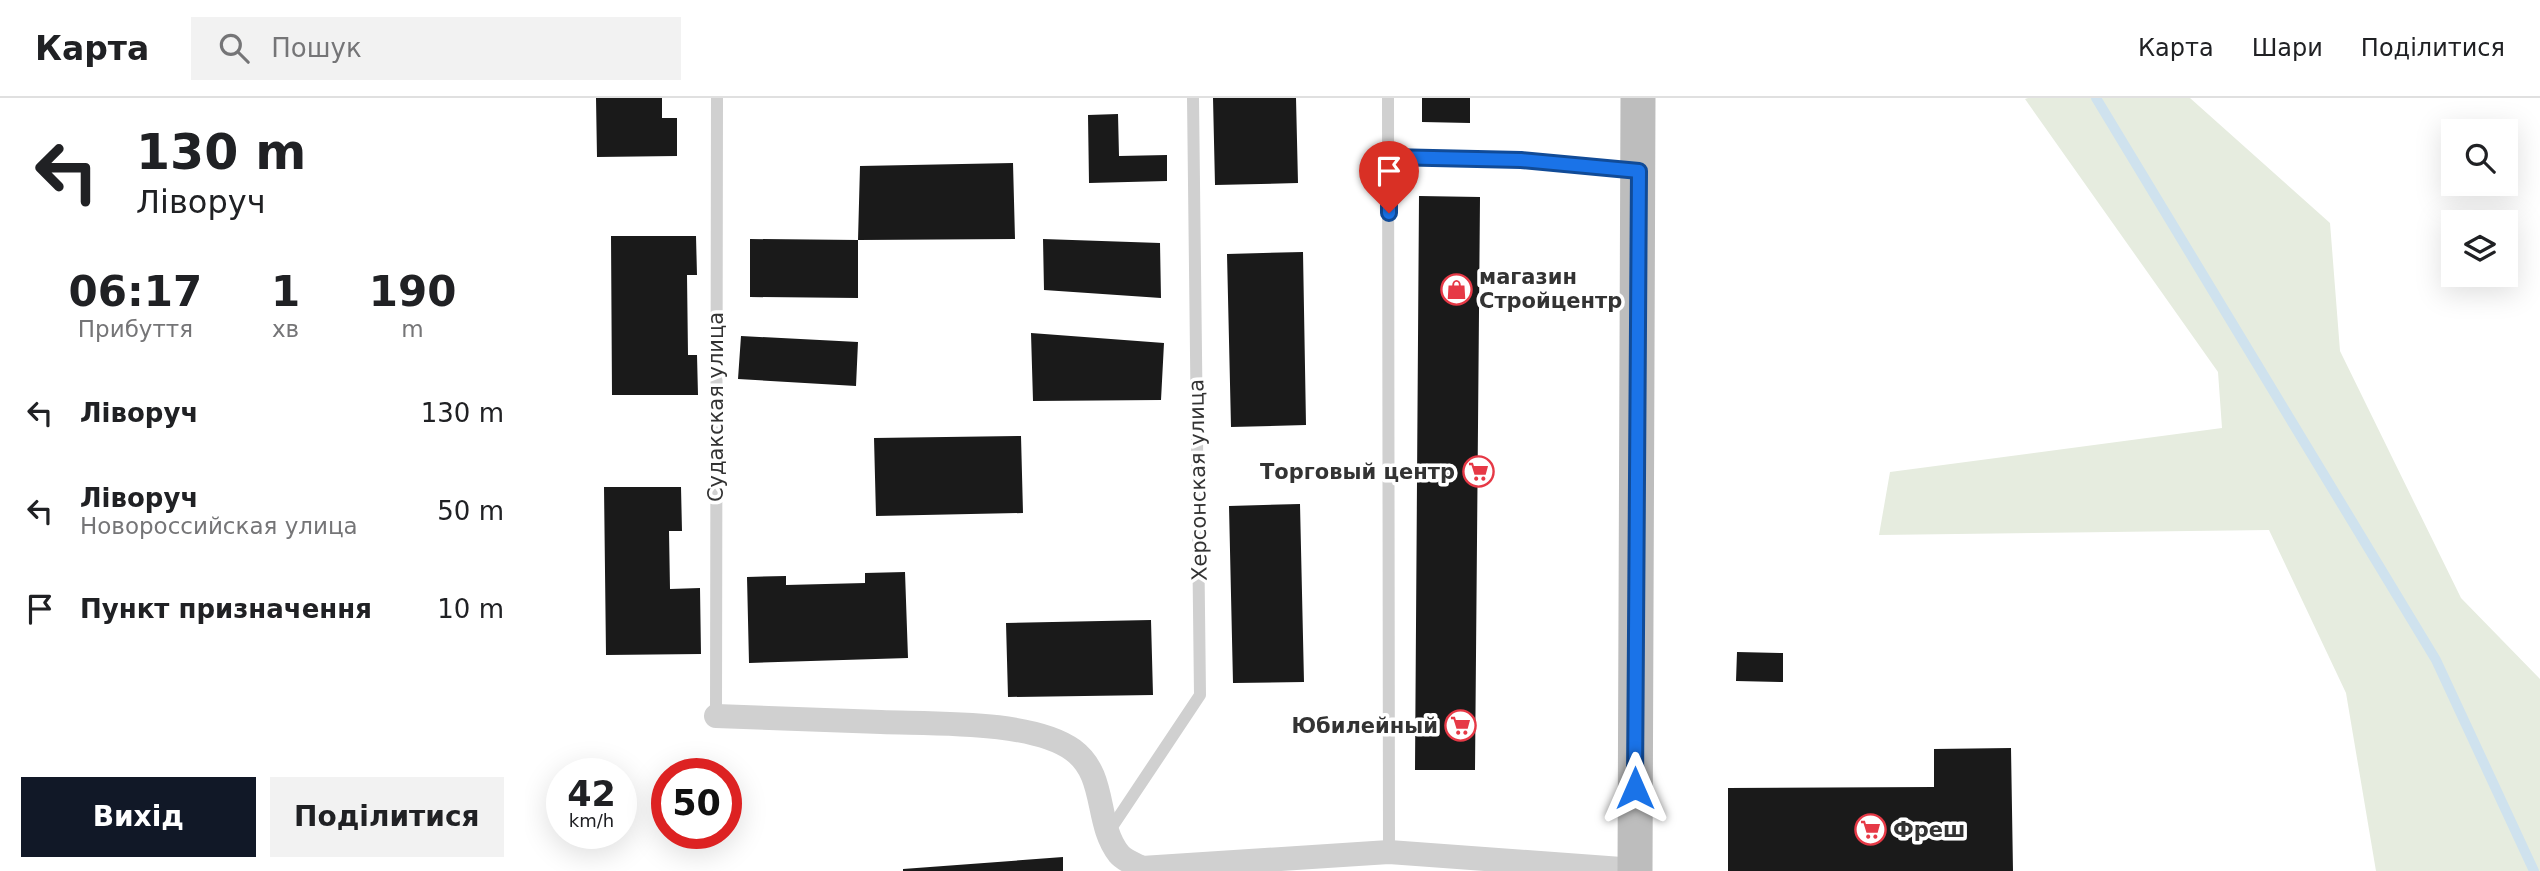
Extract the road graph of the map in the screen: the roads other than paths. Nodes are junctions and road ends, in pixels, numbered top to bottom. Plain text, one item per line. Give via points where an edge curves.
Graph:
1 (717, 98) edge
2 (1193, 98) edge
3 (1388, 98) edge
4 (1638, 98) edge
5 (1389, 157) junction
6 (1639, 171) junction
7 (716, 716) joint
8 (1108, 834) junction
9 (1389, 852) junction
10 (1119, 864) edge
11 (1635, 870) edge

1 - 7 lane, Судакская улица
2 - 8 lane, Херсонская улица via 1200,695
3 - 5 lane
4 - 6 main road
5 - 6 lane via 1521,160
5 - 9 lane
6 - 11 main road
7 - 8 street via 979,726 1041,734 1072,749 1091,766
8 - 10 street
9 - 10 street via 1142,868
9 - 11 street

